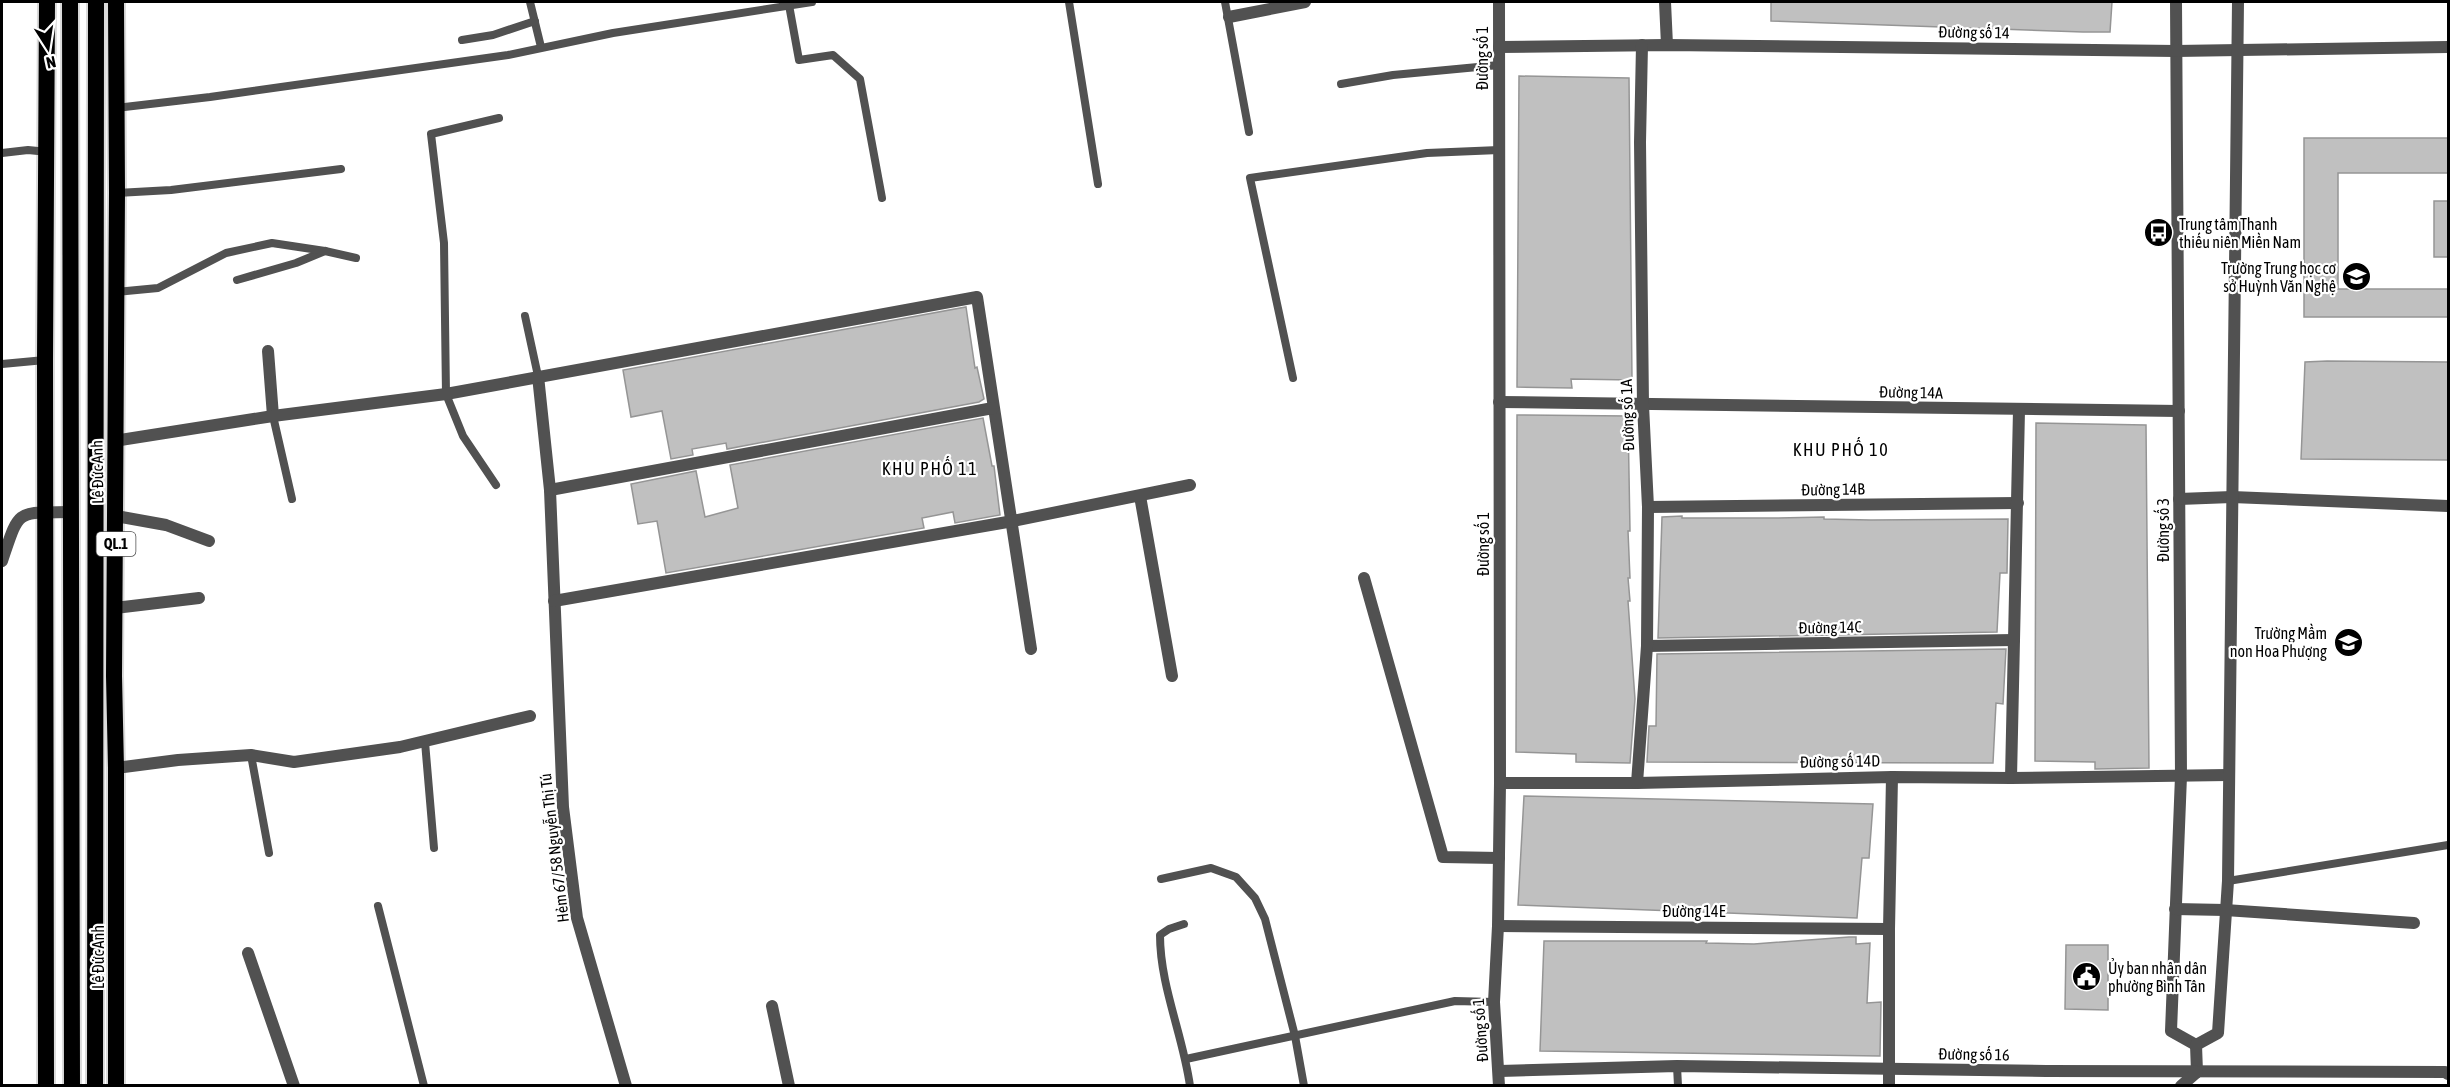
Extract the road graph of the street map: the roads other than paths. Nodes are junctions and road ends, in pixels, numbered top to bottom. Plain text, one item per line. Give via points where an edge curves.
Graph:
1 (47, 2) edge
2 (70, 2) edge
3 (96, 2) edge
4 (116, 2) edge
5 (530, 2) edge
6 (812, 2) edge
7 (1069, 2) edge
8 (1225, 2) edge
9 (1305, 2) edge
10 (1499, 2) edge
11 (1665, 2) edge
12 (2176, 2) edge
13 (2238, 2) edge
14 (789, 4) junction
15 (1229, 17) junction
16 (535, 21) junction
17 (462, 40) dead end
18 (1642, 45) junction
19 (1667, 45) junction
20 (541, 47) junction
21 (1499, 47) junction
22 (2448, 47) edge
23 (2239, 50) junction
24 (2176, 51) junction
25 (1499, 65) junction
26 (1341, 84) dead end
27 (116, 108) junction
28 (499, 118) dead end
29 (1249, 132) dead end
30 (1499, 150) junction
31 (48, 152) junction
32 (2, 153) edge
33 (341, 169) dead end
34 (1098, 184) dead end
35 (117, 193) junction
36 (882, 198) dead end
37 (325, 251) junction
38 (356, 258) dead end
39 (237, 280) dead end
40 (116, 292) junction
41 (525, 316) dead end
42 (268, 351) dead end
43 (45, 360) junction
44 (2, 364) edge
45 (538, 376) junction
46 (1293, 378) dead end
47 (446, 394) junction
48 (1499, 402) junction
49 (1643, 405) junction
50 (993, 408) junction
51 (2019, 410) junction
52 (2179, 411) junction
53 (273, 416) junction
54 (114, 441) junction
55 (96, 442) junction
56 (1190, 485) dead end
57 (496, 486) dead end
58 (549, 490) junction
59 (1140, 496) junction
60 (2232, 497) junction
61 (292, 499) dead end
62 (2179, 499) junction
63 (2018, 503) junction
64 (2448, 506) edge
65 (1648, 507) junction
66 (70, 512) junction
67 (46, 513) junction
68 (116, 516) junction
69 (1013, 521) junction
70 (209, 541) dead end
71 (2, 561) edge
72 (1364, 578) dead end
73 (199, 598) dead end
74 (554, 601) junction
75 (115, 608) junction
76 (2014, 640) junction
77 (1647, 646) junction
78 (1031, 649) dead end
79 (1172, 676) dead end
80 (530, 716) dead end
81 (425, 742) junction
82 (250, 755) junction
83 (116, 768) junction
84 (2228, 775) junction
85 (2181, 776) junction
86 (1892, 777) junction
87 (2011, 778) junction
88 (1500, 783) junction
89 (1637, 783) junction
90 (2448, 844) edge
91 (434, 848) dead end
92 (269, 853) dead end
93 (1499, 858) junction
94 (1161, 879) dead end
95 (2228, 881) junction
96 (378, 906) dead end
97 (2175, 909) junction
98 (2225, 910) junction
99 (2414, 922) dead end
100 (1184, 924) dead end
101 (1498, 926) junction
102 (1889, 929) junction
103 (248, 952) dead end
104 (1494, 1002) junction
105 (772, 1006) dead end
106 (1295, 1036) junction
107 (2196, 1045) junction
108 (1186, 1059) junction
109 (1677, 1066) junction
110 (1889, 1070) junction
111 (1500, 1071) junction
112 (2046, 1071) junction
113 (2197, 1072) junction
114 (2448, 1074) edge
115 (2260, 1079) edge
116 (46, 1086) edge
117 (72, 1086) edge
118 (95, 1086) edge
119 (116, 1086) edge
120 (294, 1086) edge
121 (424, 1086) edge
122 (626, 1086) edge
123 (789, 1086) edge
124 (1190, 1086) edge
125 (1304, 1086) edge
126 (1499, 1086) edge
127 (1678, 1086) edge
128 (1889, 1086) edge
129 (2046, 1086) edge
130 (2181, 1086) edge

1 - 31 highway
2 - 66 highway, Lê Đức Anh
3 - 55 highway, Lê Đức Anh / QL.1
4 - 27 highway, Lê Đức Anh / QL.1
5 - 16 lane
6 - 14 lane
7 - 34 lane
8 - 15 lane
9 - 15 street
10 - 21 street, Đường số 1
11 - 19 street
12 - 24 street, Đường số 3
13 - 23 street
14 - 20 lane
14 - 36 lane via 799,60 833,55 860,79
15 - 29 lane
16 - 17 lane
16 - 20 lane
18 - 19 street, Đường số 14
18 - 21 street, Đường số 14
18 - 49 street, Đường số 1A
19 - 24 street, Đường số 14
20 - 27 lane via 210,98
21 - 25 street, Đường số 1
22 - 23 street, Đường số 14
23 - 24 street, Đường số 14
23 - 60 street
24 - 52 street, Đường số 3
25 - 26 lane
25 - 30 street, Đường số 1
27 - 35 highway, Lê Đức Anh / QL.1
28 - 47 lane via 431,134 444,243
30 - 46 lane via 1427,153 1250,178
30 - 48 street, Đường số 1
31 - 32 lane
31 - 43 highway
33 - 35 lane
35 - 40 highway, Lê Đức Anh / QL.1
37 - 38 lane
37 - 39 lane
37 - 40 lane via 272,243 226,253 158,288
40 - 54 highway, Lê Đức Anh / QL.1
41 - 45 lane
42 - 53 street
43 - 44 lane
43 - 67 highway
45 - 47 street
45 - 50 street via 977,297
45 - 58 street, Hẻm 67/58 Nguyễn Thị Tú
47 - 53 street
47 - 57 lane via 463,436
48 - 49 street, Đường 14A
48 - 88 street, Đường số 1
49 - 51 street, Đường 14A
49 - 65 street, Đường số 1A
50 - 58 street
50 - 69 street
51 - 52 street, Đường 14A
51 - 63 street
52 - 62 street, Đường số 3
53 - 54 street
53 - 61 lane
54 - 55 highway
54 - 68 highway, Lê Đức Anh / QL.1
55 - 118 highway, Lê Đức Anh / QL.1
56 - 59 street
58 - 74 street, Hẻm 67/58 Nguyễn Thị Tú
59 - 69 street
59 - 79 street
60 - 62 street
60 - 64 street
60 - 84 street
62 - 85 street, Đường số 3
63 - 65 street, Đường 14B
63 - 76 street
65 - 77 street, Đường số 1A
66 - 67 street
66 - 117 highway, Lê Đức Anh
67 - 71 street via 27,514 18,519
67 - 116 highway
68 - 70 street via 166,525
68 - 75 highway, Lê Đức Anh / QL.1
69 - 74 street
69 - 78 street
72 - 93 street via 1443,857
73 - 75 street
74 - 122 street, Hẻm 67/58 Nguyễn Thị Tú via 563,807 577,918
75 - 83 highway, Lê Đức Anh / QL.1
76 - 77 street, Đường 14C
76 - 87 street
77 - 89 street, Đường số 1A
80 - 81 street
81 - 82 street via 294,762
81 - 91 lane
82 - 83 street
82 - 92 lane
83 - 119 highway, Lê Đức Anh / QL.1
84 - 85 street, Đường số 14D
84 - 95 street
85 - 87 street, Đường số 14D
85 - 97 street, Đường số 3
86 - 87 street, Đường số 14D
86 - 89 street, Đường số 14D
86 - 102 street
88 - 89 street, Đường số 14D
88 - 93 street, Đường số 1
90 - 95 lane
93 - 101 street, Đường số 1
94 - 106 lane via 1211,868 1236,877 1255,898 1265,919
95 - 98 street
96 - 121 lane
97 - 98 street
97 - 107 street, Đường số 3 via 2171,1031
98 - 99 street
98 - 107 street via 2218,1033
100 - 108 lane via 1160,934 1160,960
101 - 102 street, Đường 14E
101 - 104 street, Đường số 1
102 - 110 street
103 - 120 street
104 - 106 lane via 1455,1001
104 - 111 street, Đường số 1
105 - 123 street
106 - 108 lane
106 - 125 lane
107 - 113 street
108 - 124 lane
109 - 110 street, Đường số 16
109 - 111 street, Đường số 16
109 - 127 lane
110 - 112 street, Đường số 16
110 - 128 street
111 - 126 street, Đường số 1
112 - 113 street, Đường số 16
112 - 129 street
113 - 115 street, Đường số 16
113 - 130 street
114 - 115 street, Đường số 16

